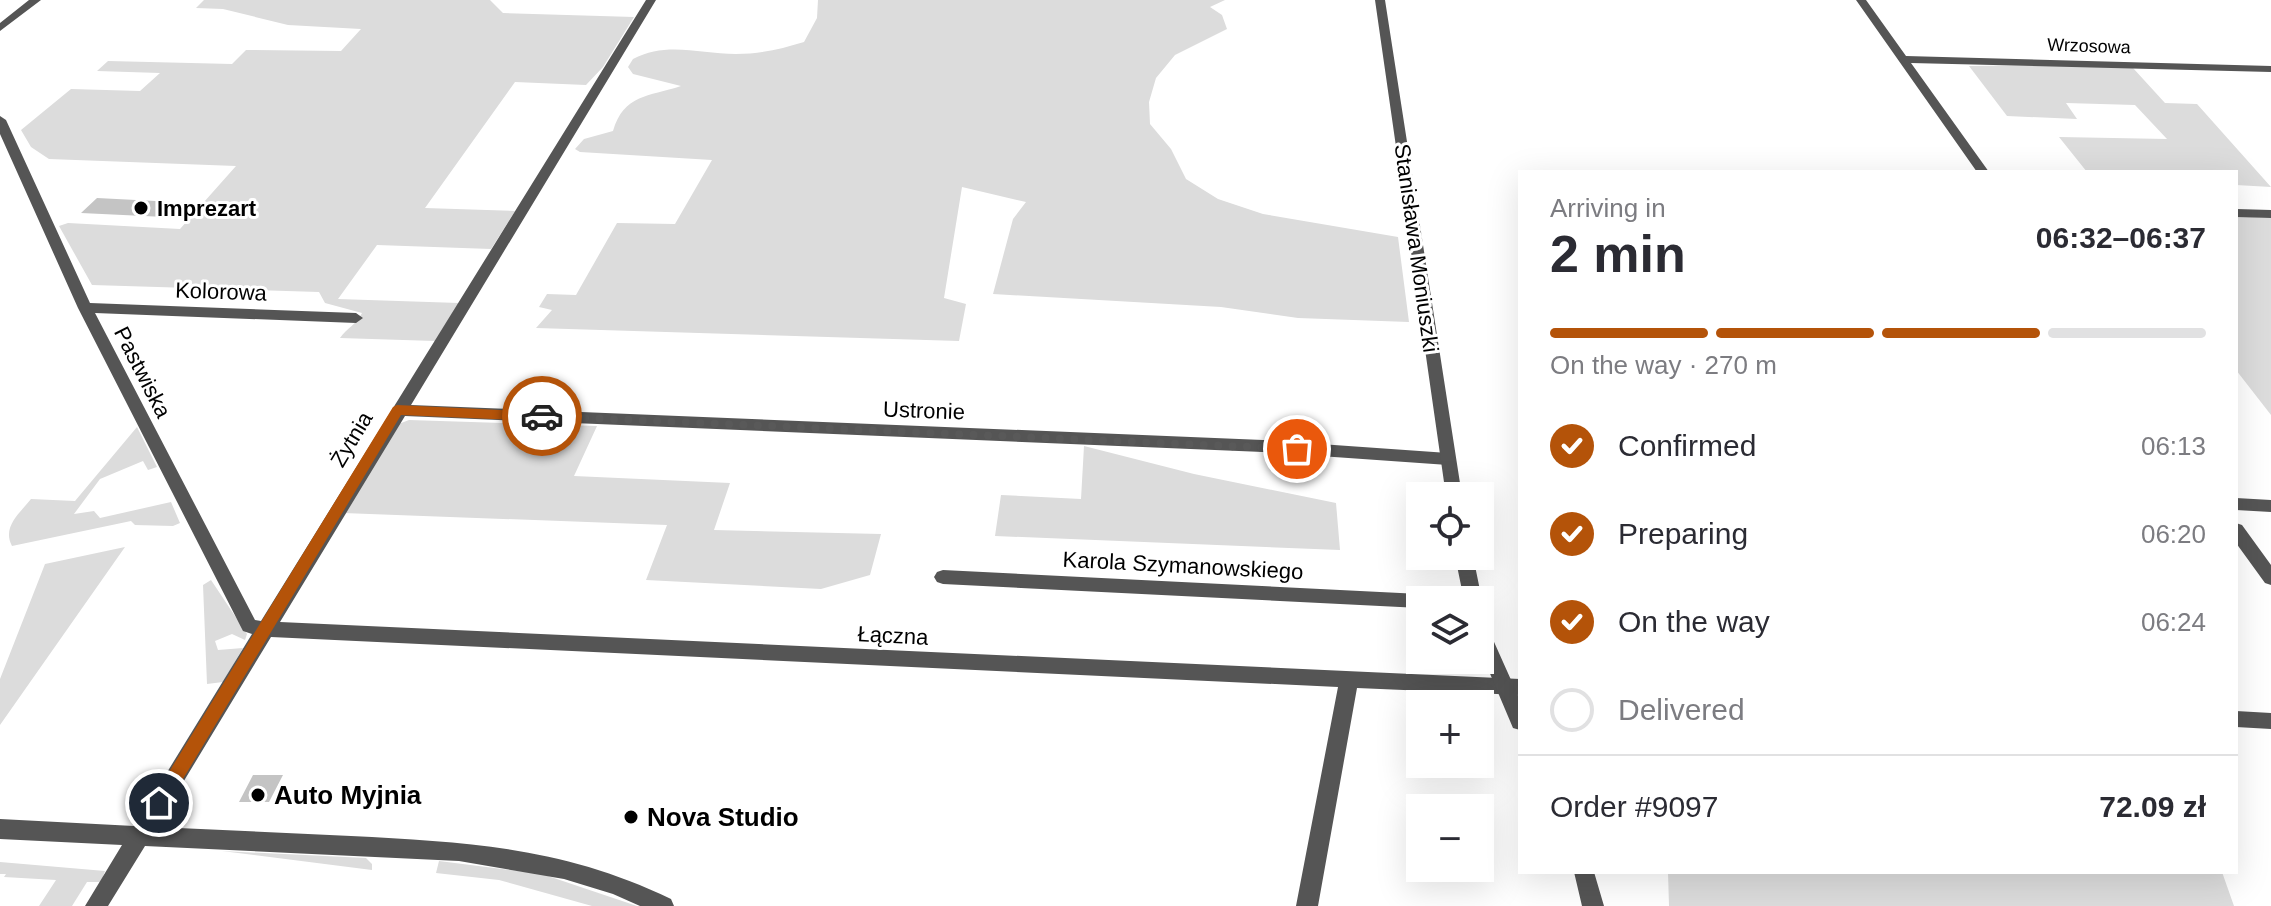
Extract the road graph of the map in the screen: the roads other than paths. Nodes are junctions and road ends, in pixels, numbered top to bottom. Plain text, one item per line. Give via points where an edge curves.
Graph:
1 (36, 0) edge
2 (651, 0) edge
3 (1380, 0) edge
4 (1861, 0) edge
5 (0, 28) edge
6 (1905, 59) junction
7 (2271, 69) edge
8 (0, 120) edge
9 (1982, 170) edge
10 (2238, 213) edge
11 (2271, 214) edge
12 (85, 308) junction
13 (356, 318) dead end
14 (397, 410) junction
15 (1448, 459) junction
16 (1452, 482) edge
17 (2238, 504) edge
18 (2271, 506) edge
19 (2238, 533) edge
20 (943, 577) dead end
21 (2271, 578) edge
22 (1406, 600) edge
23 (264, 629) junction
24 (1494, 655) edge
25 (1349, 680) junction
26 (1511, 686) edge
27 (1518, 714) edge
28 (2238, 719) edge
29 (2271, 721) edge
30 (0, 829) edge
31 (139, 837) junction
32 (1585, 874) edge
33 (96, 906) edge
34 (663, 906) edge
35 (1307, 906) edge
36 (1593, 906) edge

1 - 5 street
2 - 14 street, Żytnia
3 - 15 street, Stanisława Moniuszki
4 - 6 street
6 - 7 street, Wrzosowa
6 - 9 street
8 - 12 street, Pastwiska
10 - 11 street
12 - 13 street, Kolorowa
12 - 23 street, Pastwiska via 249,626
14 - 15 street, Ustronie via 1263,446
14 - 23 street, Żytnia
15 - 16 street, Stanisława Moniuszki
17 - 18 street
19 - 21 street
20 - 22 street, Karola Szymanowskiego
23 - 25 street, Łączna
23 - 31 street, Żytnia
24 - 26 street
25 - 26 street, Łączna
25 - 35 street
26 - 27 street
28 - 29 street
30 - 31 street
31 - 33 street, Żytnia
31 - 34 street via 521,858 630,889
32 - 36 street

